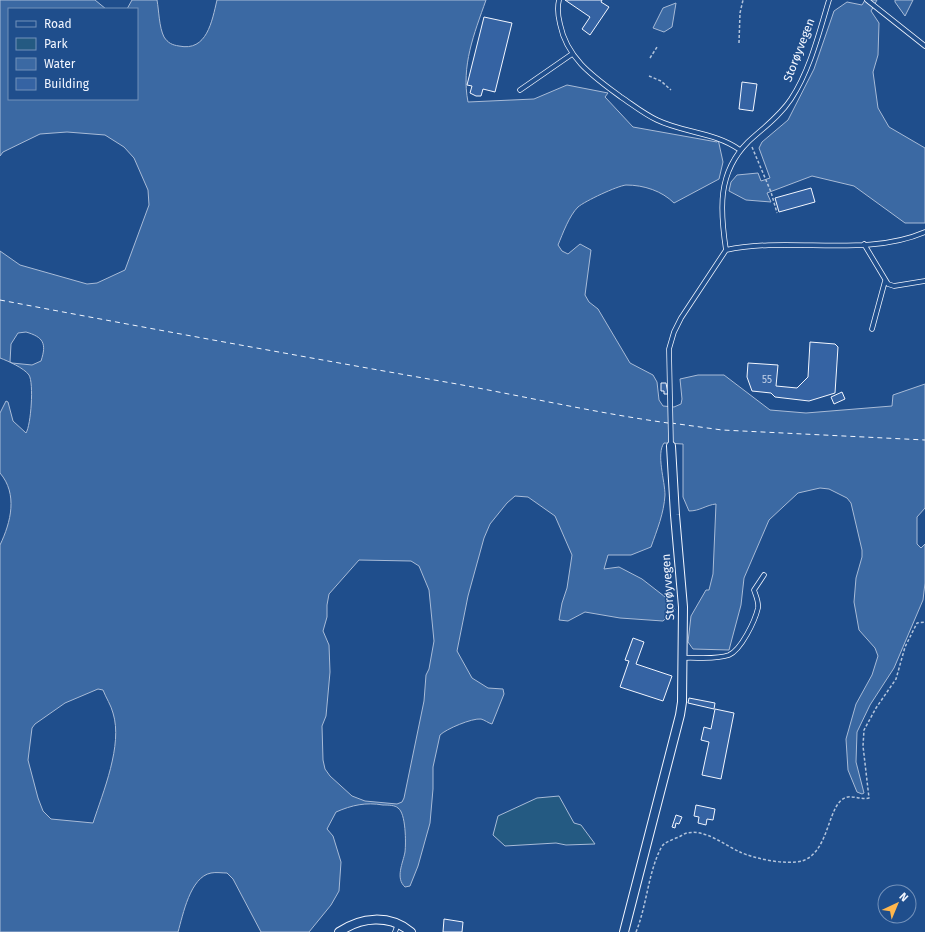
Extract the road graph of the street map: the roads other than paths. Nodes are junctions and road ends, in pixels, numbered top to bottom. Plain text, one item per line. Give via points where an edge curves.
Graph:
1 (559, 0) edge
2 (829, 0) edge
3 (867, 0) edge
4 (925, 46) edge
5 (572, 54) junction
6 (520, 90) dead end
7 (740, 150) junction
8 (925, 232) edge
9 (864, 244) junction
10 (726, 250) junction
11 (885, 281) junction
12 (925, 281) edge
13 (872, 329) dead end
14 (671, 446) joint
15 (764, 575) dead end
16 (682, 658) junction
17 (396, 928) edge
18 (338, 932) edge
19 (411, 932) edge
20 (624, 932) edge

1 - 5 lane via 558,16 562,35
2 - 7 lane, Storøyvegen via 812,57 792,98 781,112
3 - 4 lane
5 - 6 lane
5 - 7 lane via 585,70 645,114 658,121 718,138
7 - 10 lane, Storøyvegen via 725,182 721,199
8 - 9 lane via 909,239
9 - 10 lane via 748,245
9 - 11 lane
10 - 14 lane, Storøyvegen via 681,318 669,349
11 - 12 lane via 894,286
11 - 13 lane
14 - 16 street, Storøyvegen via 683,607
15 - 16 lane via 754,590 758,607 754,622 738,648 723,657
16 - 20 street, Storøyvegen via 680,715
17 - 18 street via 384,920 369,919
17 - 19 street

